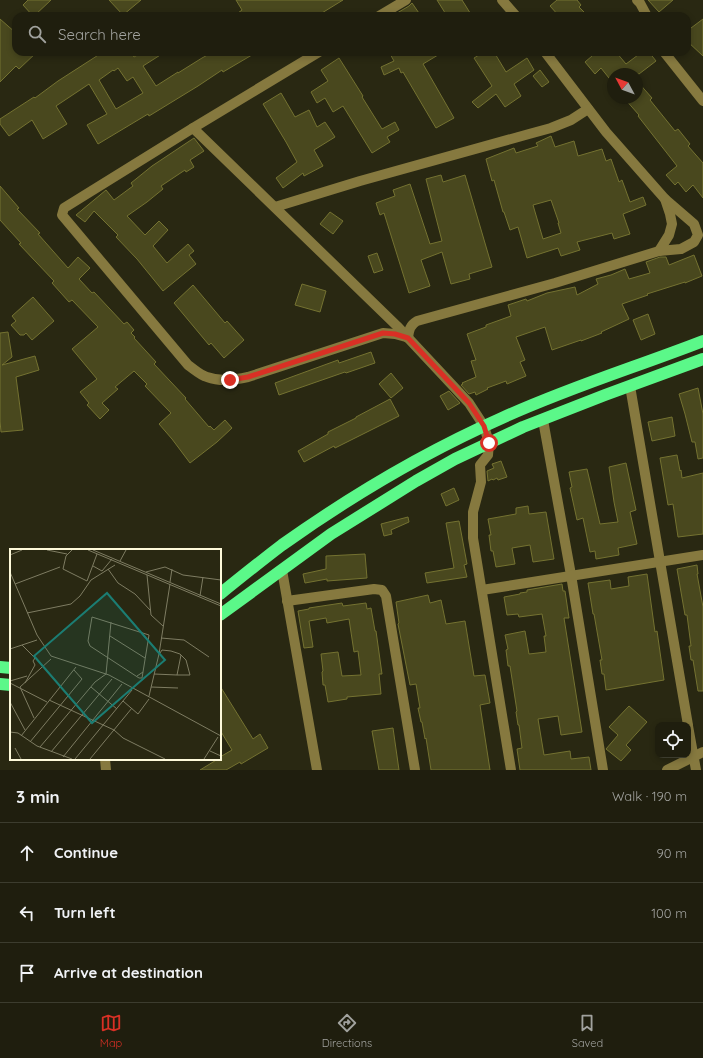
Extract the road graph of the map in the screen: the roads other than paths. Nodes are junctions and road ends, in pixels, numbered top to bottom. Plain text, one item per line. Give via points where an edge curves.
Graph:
1 (406, 0) edge
2 (502, 0) edge
3 (637, 0) edge
4 (645, 0) edge
5 (386, 12) edge
6 (512, 12) edge
7 (645, 12) edge
8 (650, 12) edge
9 (312, 56) edge
10 (548, 56) edge
11 (667, 56) edge
12 (703, 101) edge
13 (588, 108) junction
14 (193, 128) junction
15 (665, 199) junction
16 (275, 208) junction
17 (659, 251) junction
18 (408, 338) junction
19 (703, 341) edge
20 (703, 359) edge
21 (630, 386) junction
22 (543, 420) junction
23 (484, 426) junction
24 (489, 443) junction
25 (703, 555) edge
26 (660, 562) junction
27 (282, 570) junction
28 (571, 575) junction
29 (482, 590) junction
30 (221, 593) edge
31 (287, 601) junction
32 (221, 613) edge
33 (0, 667) edge
34 (10, 668) edge
35 (0, 684) edge
36 (10, 685) edge
37 (687, 722) edge
38 (691, 744) edge
39 (703, 752) edge
40 (693, 757) junction
41 (105, 760) edge
42 (106, 770) edge
43 (317, 770) edge
44 (414, 770) edge
45 (511, 770) edge
46 (603, 770) edge
47 (667, 770) edge
48 (696, 770) edge

1 - 5 street
2 - 6 street
3 - 7 street
4 - 8 street
9 - 14 street
10 - 13 street
11 - 12 street
13 - 15 street
13 - 16 street via 571,120 551,128
14 - 16 street
14 - 18 street via 64,208 62,215 188,365 206,377 230,380 248,377 383,333
15 - 17 street via 672,224 669,235
15 - 17 street via 694,224 698,235 694,242 681,249
16 - 18 street
17 - 18 street via 555,283 417,320 410,328
18 - 23 street via 469,403
19 - 23 highway
20 - 21 highway
21 - 22 highway
21 - 26 street
22 - 24 highway
22 - 28 street
23 - 24 street
23 - 30 highway via 417,460 334,510
24 - 27 highway via 410,484
24 - 29 street via 488,455 480,465 481,482 473,512 473,538
25 - 26 street
26 - 28 street
26 - 37 street
27 - 31 street
27 - 32 highway
28 - 29 street
28 - 46 street
29 - 45 street
31 - 43 street
31 - 44 street via 382,590 386,596
33 - 34 highway
35 - 36 highway
38 - 40 street
39 - 40 street
40 - 47 street
40 - 48 street
41 - 42 street

